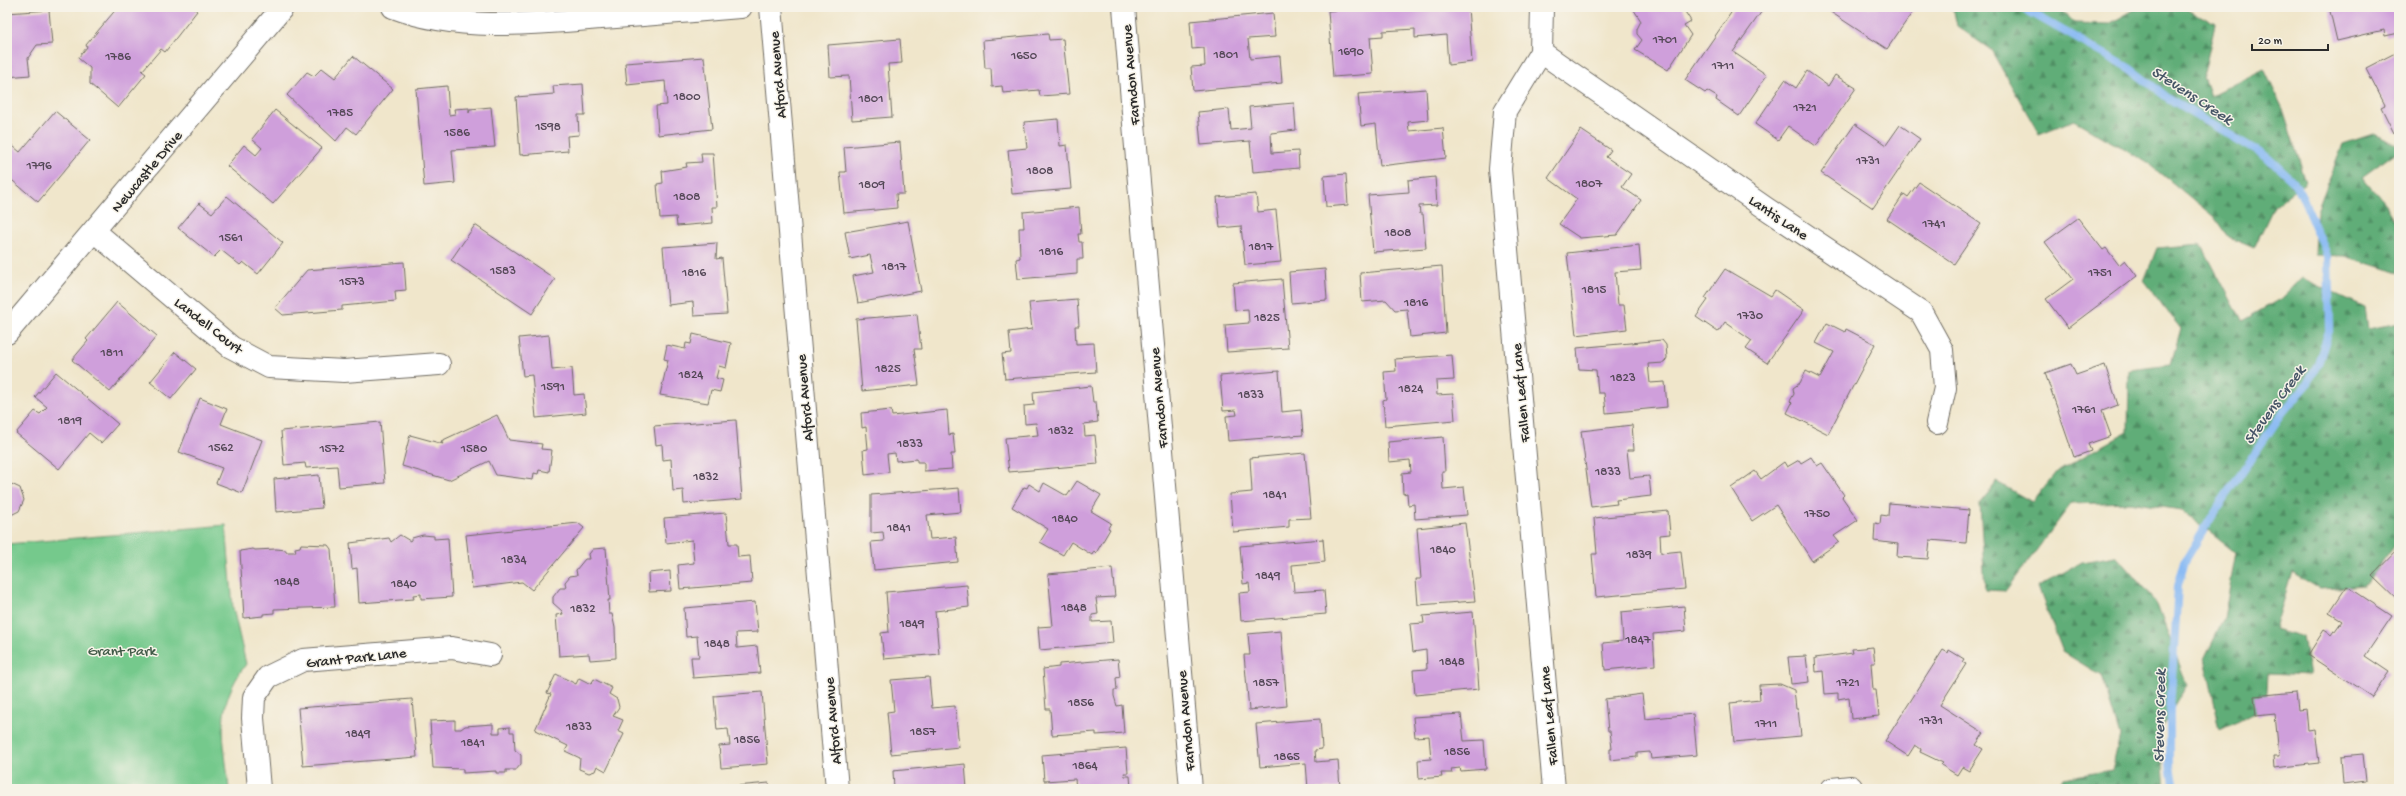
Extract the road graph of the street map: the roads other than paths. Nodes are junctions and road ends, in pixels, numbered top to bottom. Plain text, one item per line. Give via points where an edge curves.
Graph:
1 (283, 7) edge
2 (393, 7) edge
3 (741, 7) edge
4 (771, 7) edge
5 (1124, 7) edge
6 (1542, 7) edge
7 (1541, 52) junction
8 (94, 231) junction
9 (7, 333) edge
10 (439, 364) dead end
11 (1937, 423) dead end
12 (490, 655) dead end
13 (259, 789) edge
14 (837, 789) edge
15 (1191, 789) edge
16 (1554, 789) edge

1 - 8 street, Newcastle Drive
2 - 3 street via 434,19 475,24 535,24
4 - 14 street, Alford Avenue
5 - 15 street, Farndon Avenue
6 - 7 street
7 - 11 street, Lantis Lane via 1921,312 1942,350 1946,388
7 - 16 street, Fallen Leaf Lane via 1505,111 1500,170
8 - 9 street, Newcastle Drive
8 - 10 street, Landell Court via 231,347 268,367 344,371
12 - 13 street, Grant Park Lane via 452,648 303,660 268,678 254,697

